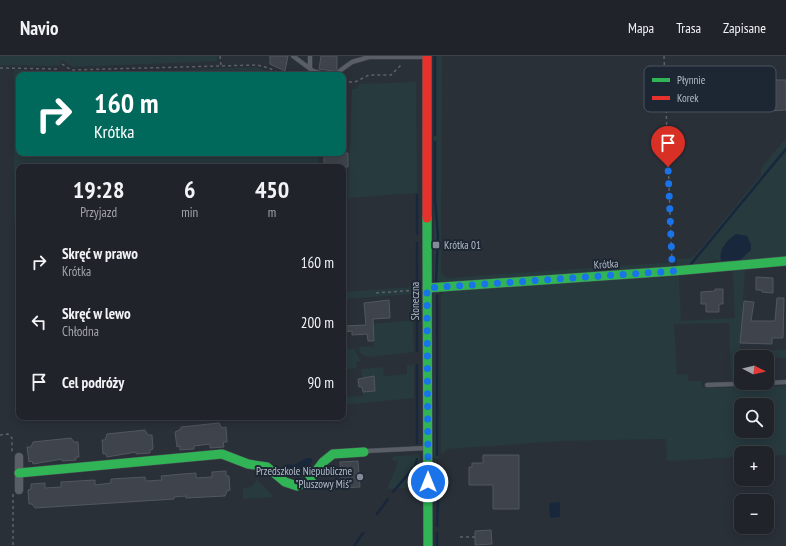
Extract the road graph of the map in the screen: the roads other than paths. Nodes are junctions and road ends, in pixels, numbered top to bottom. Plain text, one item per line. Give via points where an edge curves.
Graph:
1 (292, 56) edge
2 (310, 56) edge
3 (427, 56) edge
4 (310, 68) junction
5 (317, 72) edge
6 (338, 72) edge
7 (786, 261) edge
8 (424, 289) junction
9 (786, 382) edge
10 (774, 383) edge
11 (707, 384) dead end
12 (734, 384) edge
13 (428, 448) junction
14 (364, 452) joint
15 (19, 457) dead end
16 (19, 473) junction
17 (20, 490) dead end
18 (428, 546) edge

1 - 4 lane
2 - 4 lane
3 - 6 lane via 369,57 352,62
3 - 8 street, Słoneczna
4 - 5 lane
7 - 8 street, Krótka
8 - 13 street, Słoneczna
9 - 10 lane
11 - 12 lane
13 - 14 lane
13 - 18 street, Słoneczna
14 - 16 street via 333,454 309,480 297,486 287,484 266,467 248,464 222,454
15 - 16 street
16 - 17 street

